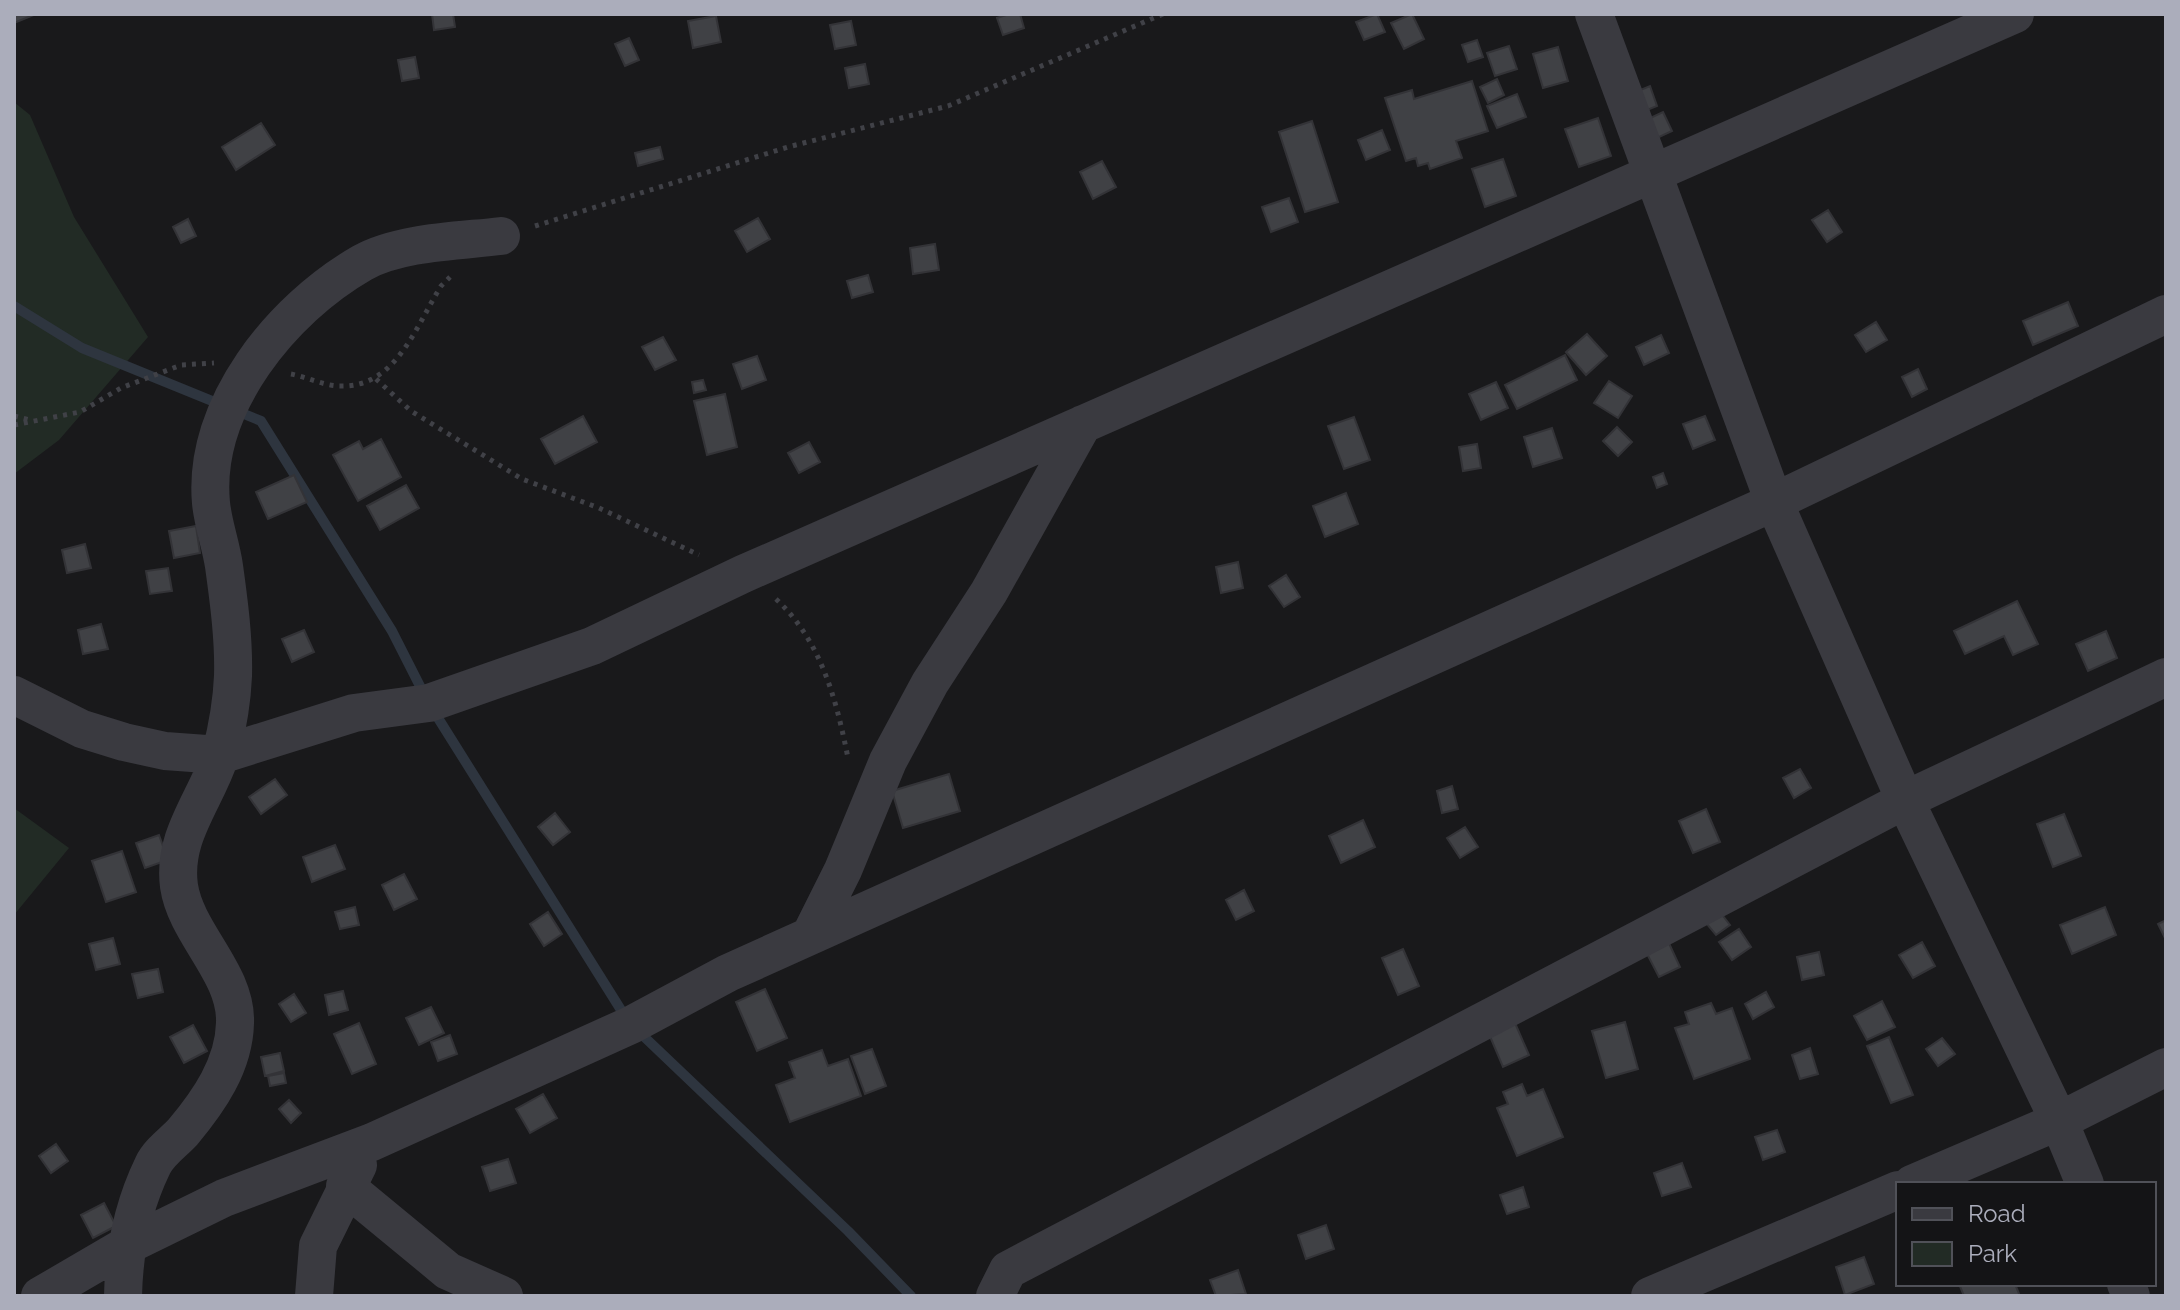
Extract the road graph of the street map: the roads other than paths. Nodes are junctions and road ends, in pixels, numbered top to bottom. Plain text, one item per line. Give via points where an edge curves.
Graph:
1 (1594, 14) edge
2 (2015, 14) edge
3 (1652, 174) junction
4 (501, 236) road end
5 (2166, 314) edge
6 (1083, 424) junction
7 (1774, 502) junction
8 (2166, 677) edge
9 (14, 695) edge
10 (220, 755) junction
11 (1905, 800) junction
12 (810, 936) junction
13 (2166, 1067) edge
14 (2059, 1121) junction
15 (372, 1142) junction
16 (1917, 1182) edge
17 (2084, 1182) edge
18 (345, 1186) junction
19 (1896, 1191) edge
20 (124, 1247) junction
21 (40, 1296) edge
22 (123, 1296) edge
23 (314, 1296) edge
24 (504, 1296) edge
25 (995, 1296) edge
26 (1650, 1296) edge

1 - 3 street
2 - 3 street
3 - 6 street
3 - 7 street
4 - 10 street via 426,244 364,262 311,301 250,368 227,407 211,501 224,566 233,677
5 - 7 street
6 - 10 street via 592,646 429,703 354,713
6 - 12 street via 888,761
7 - 11 street
7 - 12 street
8 - 11 street
9 - 10 street via 82,729 124,742
10 - 20 street via 196,803 178,865 180,890 230,994 236,1022 217,1088 154,1162
11 - 14 street
11 - 25 street via 1008,1270
12 - 15 street via 631,1025
13 - 14 street
14 - 16 street
14 - 17 street
15 - 18 street
15 - 20 street via 224,1198
18 - 23 street via 318,1246
18 - 24 street via 448,1271
19 - 26 street
20 - 21 street
20 - 22 street

